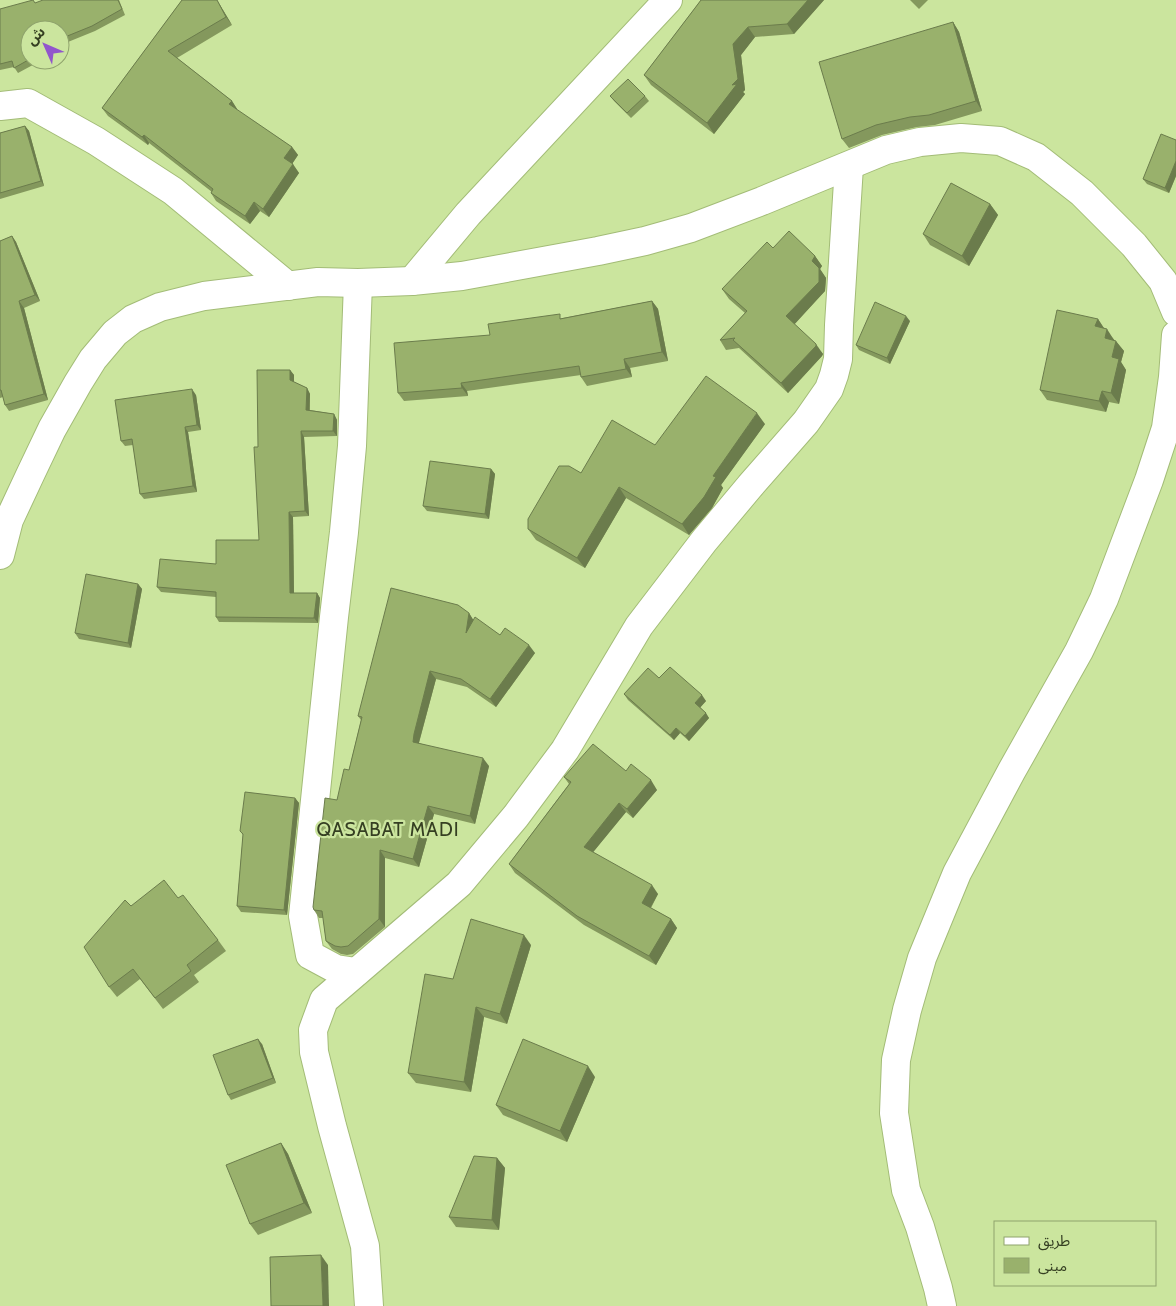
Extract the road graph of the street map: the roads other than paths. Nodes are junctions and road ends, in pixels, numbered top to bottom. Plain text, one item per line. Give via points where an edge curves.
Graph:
1 (668, 0) edge
2 (0, 106) edge
3 (849, 166) junction
4 (412, 281) junction
5 (358, 283) junction
6 (288, 286) junction
7 (1176, 312) edge
8 (1176, 335) edge
9 (0, 555) edge
10 (356, 972) junction
11 (369, 1306) edge
12 (942, 1306) edge

1 - 4 street via 468,214
2 - 6 street via 28,103 96,141 173,190
3 - 4 street via 691,228 645,241 462,276
3 - 7 street via 886,150 920,142 961,138 1000,141 1036,157 1082,193 1134,245 1163,281
3 - 10 street via 838,359 830,389 806,422 704,541 639,626 565,750 516,816 460,884
4 - 5 street
5 - 6 street via 318,282
5 - 10 street via 351,455 304,916 310,955 336,969
6 - 9 street via 204,296 160,306 133,319 115,333 93,359 52,429 9,520
8 - 12 street via 1174,377 1166,428 1104,599 1080,652 957,873 922,958 907,1010 896,1060 894,1113 906,1190
10 - 11 street via 324,1000 313,1030 314,1052 365,1246

